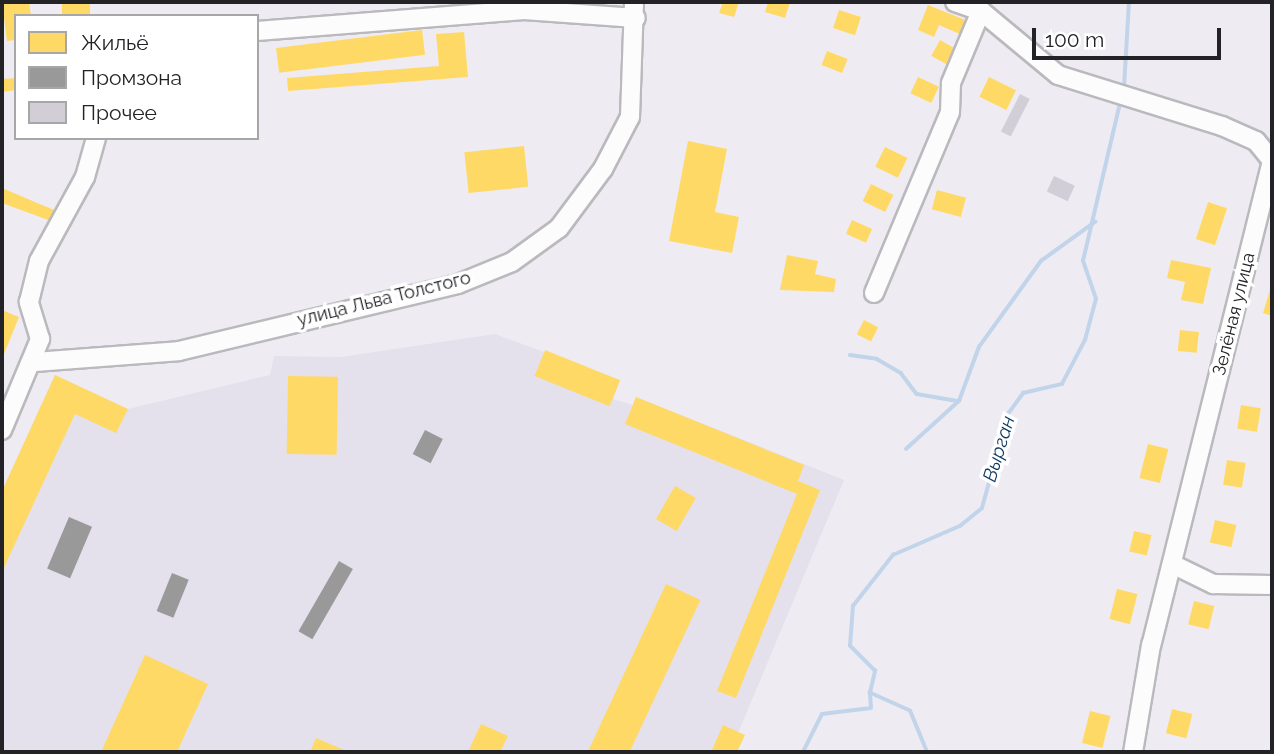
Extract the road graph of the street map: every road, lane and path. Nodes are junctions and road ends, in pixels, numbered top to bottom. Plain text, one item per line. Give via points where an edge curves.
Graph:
1 (955, 2) edge
2 (635, 10) edge
3 (981, 11) junction
4 (259, 31) edge
5 (95, 140) edge
6 (874, 293) dead end
7 (34, 362) junction
8 (2, 430) edge
9 (1172, 564) junction
10 (1272, 585) edge
11 (1133, 752) edge

1 - 3 street
2 - 4 street via 524,10
2 - 7 street, улица Льва Толстого via 630,117 603,169 559,228 512,262 457,284 179,351
3 - 6 street via 951,83 950,112
3 - 9 street, Зелёная улица via 1059,75 1256,141 1272,161
5 - 7 street via 85,177 39,261 29,302 40,339
7 - 8 street
9 - 10 street via 1213,584
9 - 11 street, Зелёная улица

